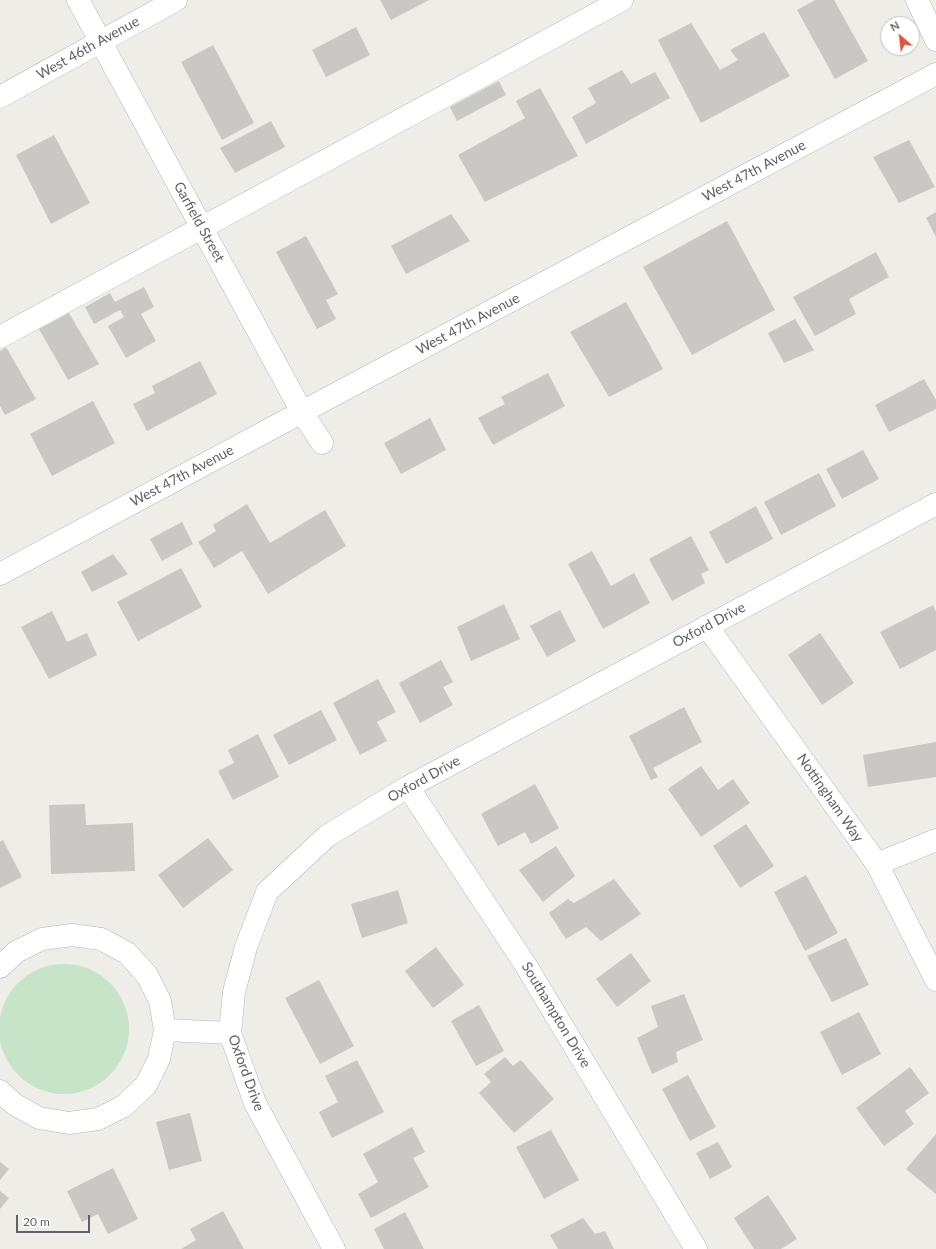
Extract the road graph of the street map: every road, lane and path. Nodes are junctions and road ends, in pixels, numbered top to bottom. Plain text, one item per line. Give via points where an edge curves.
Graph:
1 (78, 0) edge
2 (176, 0) edge
3 (622, 0) edge
4 (917, 0) edge
5 (936, 40) edge
6 (101, 42) junction
7 (936, 74) edge
8 (0, 96) edge
9 (202, 228) junction
10 (0, 337) edge
11 (302, 412) junction
12 (322, 443) dead end
13 (936, 504) edge
14 (0, 574) edge
15 (707, 626) junction
16 (408, 787) junction
17 (936, 840) edge
18 (877, 864) junction
19 (0, 967) edge
20 (936, 980) edge
21 (164, 1030) junction
22 (230, 1033) junction
23 (0, 1090) edge
24 (334, 1249) edge
25 (696, 1249) edge

1 - 6 street, Garfield Street
2 - 6 street, West 46th Avenue
3 - 9 street
4 - 5 street
6 - 8 street, West 46th Avenue
6 - 9 street, Garfield Street
7 - 11 street, West 47th Avenue
9 - 10 street
9 - 11 street, Garfield Street
11 - 12 street, Garfield Street
11 - 14 street, West 47th Avenue
13 - 15 street, Oxford Drive
15 - 16 street, Oxford Drive
15 - 18 street, Nottingham Way
16 - 22 street, Oxford Drive via 327,836 267,892 246,947 234,992
16 - 25 street, Southampton Drive via 525,964
17 - 18 street
18 - 20 street, Nottingham Way
19 - 21 street via 16,952 42,939 72,935 100,939 127,953 147,975 160,1001
21 - 22 street
21 - 23 street via 159,1059 146,1085 124,1106 98,1119 68,1123 40,1118 14,1104
22 - 24 street, Oxford Drive via 255,1103

